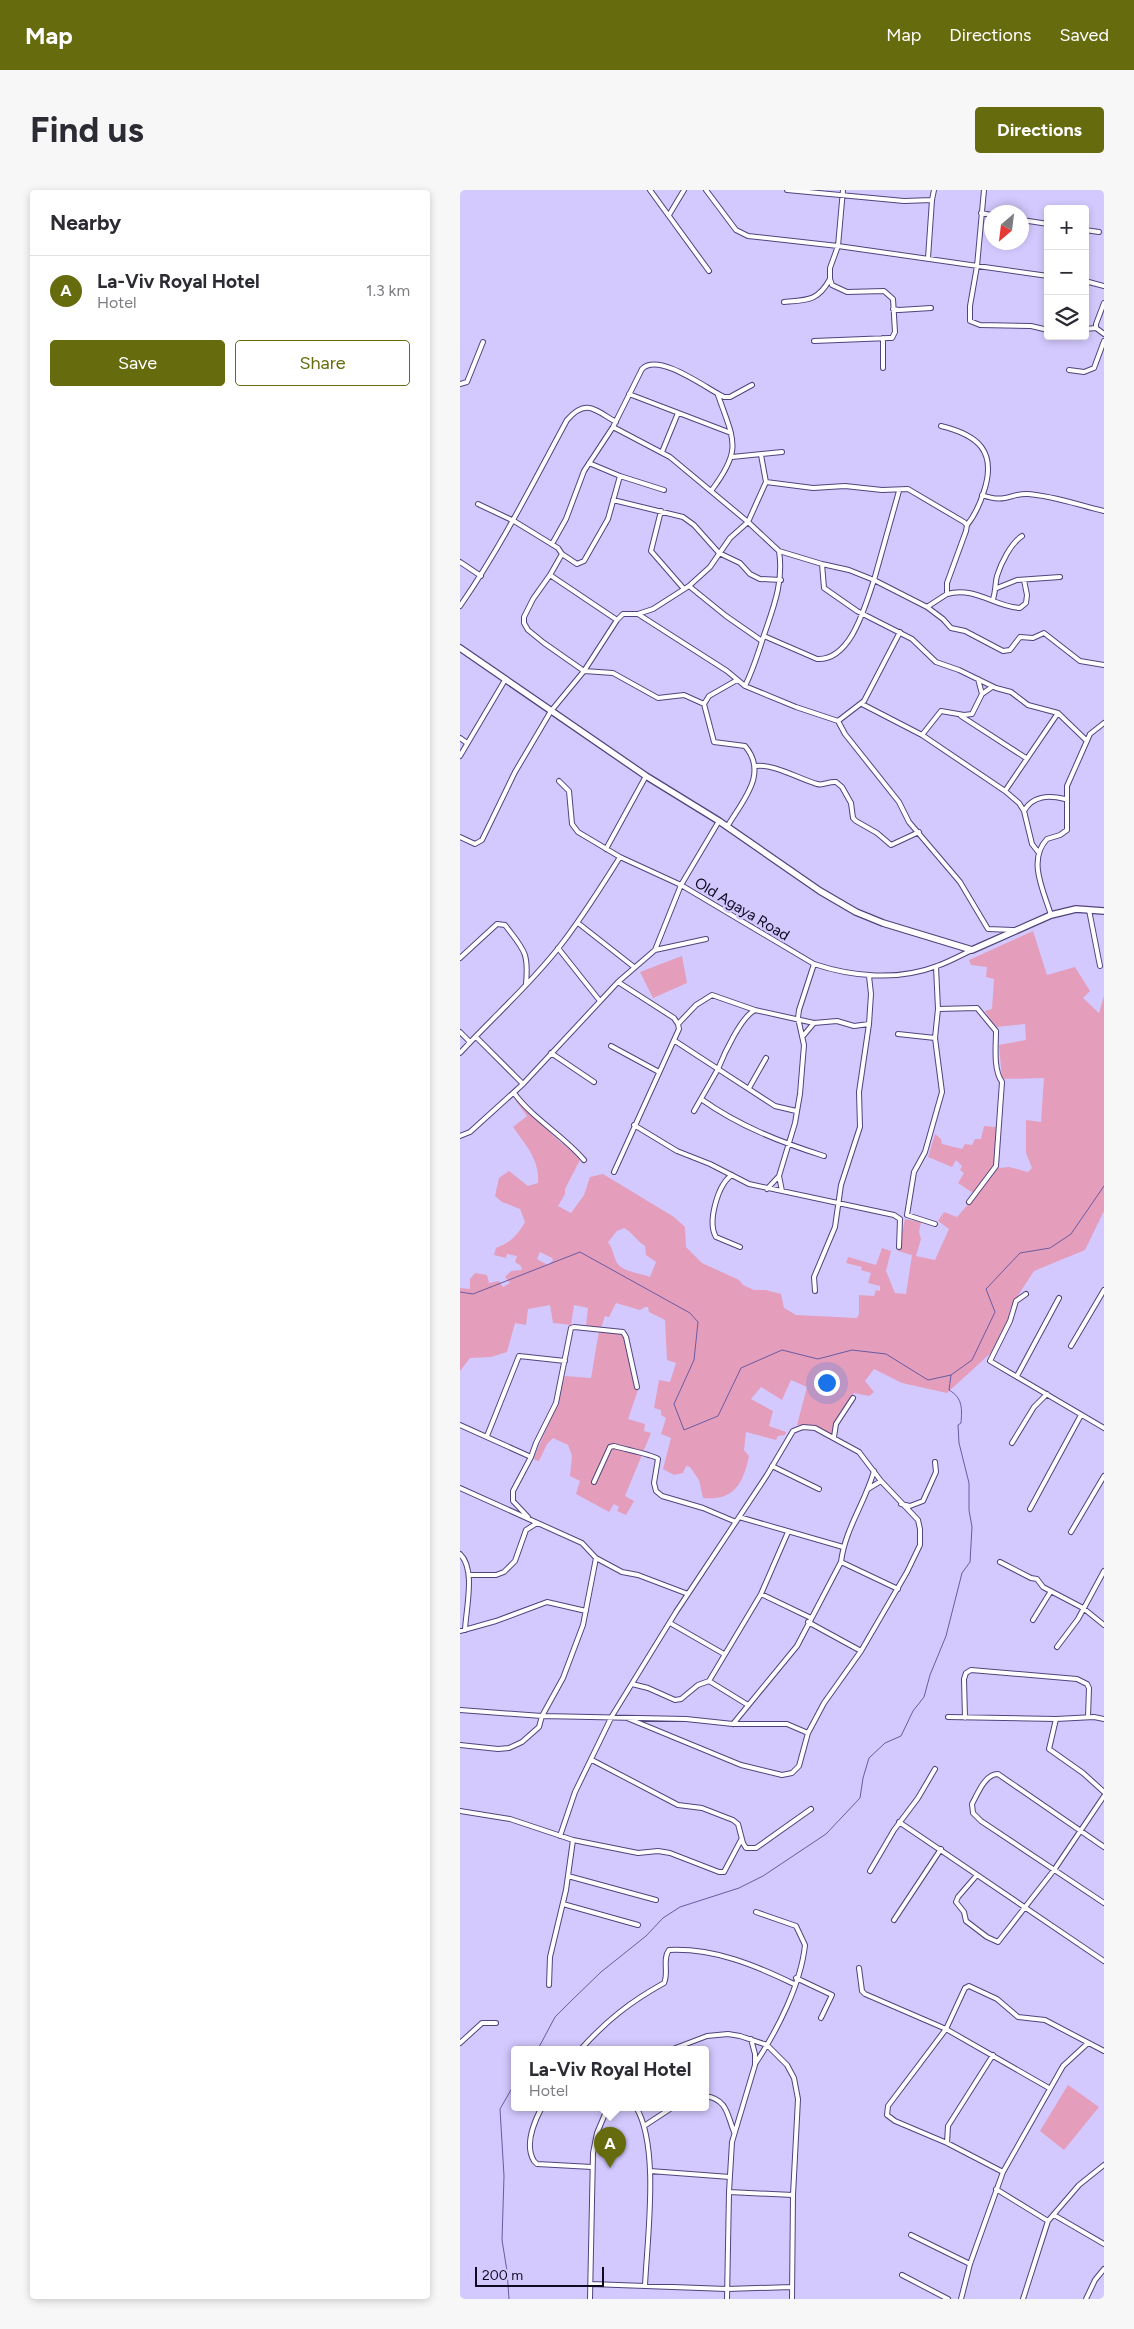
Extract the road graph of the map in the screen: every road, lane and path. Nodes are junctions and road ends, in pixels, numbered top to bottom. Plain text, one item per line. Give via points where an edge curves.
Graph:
1 (650, 190) edge
2 (684, 190) edge
3 (706, 190) edge
4 (787, 190) edge
5 (795, 190) edge
6 (934, 190) edge
7 (984, 190) edge
8 (843, 192) edge
9 (932, 200) junction
10 (981, 213) junction
11 (984, 214) edge
12 (669, 215) junction
13 (1029, 221) edge
14 (1044, 223) edge
15 (1089, 231) edge
16 (1099, 232) dead end
17 (838, 246) junction
18 (928, 258) junction
19 (977, 266) junction
20 (709, 271) dead end
21 (1044, 275) edge
22 (830, 279) junction
23 (1089, 282) edge
24 (1104, 286) edge
25 (784, 302) dead end
26 (1104, 303) edge
27 (931, 308) dead end
28 (893, 309) junction
29 (1096, 328) junction
30 (1044, 329) edge
31 (1089, 329) edge
32 (1104, 334) edge
33 (883, 338) junction
34 (1104, 341) edge
35 (483, 342) dead end
36 (814, 342) dead end
37 (883, 368) dead end
38 (1069, 370) dead end
39 (460, 384) edge
40 (752, 384) dead end
41 (629, 394) junction
42 (718, 395) junction
43 (678, 413) junction
44 (616, 422) junction
45 (941, 426) dead end
46 (613, 427) junction
47 (731, 433) junction
48 (662, 452) junction
49 (782, 452) dead end
50 (762, 454) junction
51 (732, 457) junction
52 (589, 463) junction
53 (620, 476) junction
54 (766, 482) junction
55 (664, 490) dead end
56 (711, 491) junction
57 (899, 491) junction
58 (982, 495) junction
59 (613, 500) junction
60 (478, 504) dead end
61 (661, 510) junction
62 (1104, 511) edge
63 (514, 521) junction
64 (748, 522) junction
65 (966, 525) junction
66 (1022, 536) dead end
67 (552, 544) junction
68 (779, 551) junction
69 (719, 553) junction
70 (562, 554) junction
71 (460, 562) edge
72 (822, 564) junction
73 (550, 575) junction
74 (481, 576) junction
75 (1060, 577) dead end
76 (781, 580) junction
77 (874, 580) junction
78 (1024, 580) junction
79 (689, 586) junction
80 (997, 588) junction
81 (684, 589) junction
82 (947, 594) junction
83 (993, 599) junction
84 (460, 606) edge
85 (927, 607) junction
86 (862, 613) junction
87 (638, 614) junction
88 (616, 620) junction
89 (900, 632) junction
90 (764, 636) junction
91 (762, 641) junction
92 (460, 648) edge
93 (1104, 665) edge
94 (584, 671) junction
95 (978, 679) junction
96 (505, 680) junction
97 (737, 680) junction
98 (745, 686) junction
99 (992, 687) junction
100 (982, 694) junction
101 (704, 704) junction
102 (862, 704) junction
103 (551, 711) junction
104 (1058, 713) junction
105 (958, 714) junction
106 (838, 721) junction
107 (1104, 723) edge
108 (922, 735) junction
109 (460, 738) edge
110 (1087, 741) junction
111 (467, 743) junction
112 (460, 756) edge
113 (1026, 758) junction
114 (756, 766) junction
115 (646, 776) junction
116 (559, 781) dead end
117 (1005, 791) junction
118 (1066, 799) junction
119 (1024, 811) junction
120 (719, 821) junction
121 (727, 826) junction
122 (919, 832) junction
123 (460, 837) edge
124 (606, 848) junction
125 (1039, 853) junction
126 (620, 857) junction
127 (680, 885) junction
128 (1090, 910) junction
129 (1104, 911) edge
130 (1050, 915) junction
131 (578, 923) junction
132 (1016, 930) junction
133 (706, 939) dead end
134 (558, 948) junction
135 (654, 950) junction
136 (972, 950) junction
137 (460, 958) edge
138 (814, 964) junction
139 (936, 966) junction
140 (1100, 966) dead end
141 (634, 967) junction
142 (869, 976) junction
143 (618, 982) junction
144 (526, 985) junction
145 (600, 1001) junction
146 (938, 1009) junction
147 (755, 1010) junction
148 (798, 1018) junction
149 (814, 1023) junction
150 (678, 1024) junction
151 (869, 1024) junction
152 (460, 1032) edge
153 (898, 1034) dead end
154 (803, 1036) junction
155 (476, 1037) junction
156 (934, 1038) junction
157 (470, 1042) junction
158 (675, 1042) junction
159 (611, 1046) dead end
160 (460, 1053) edge
161 (551, 1053) junction
162 (766, 1058) dead end
163 (718, 1069) junction
164 (659, 1072) junction
165 (594, 1082) dead end
166 (523, 1084) junction
167 (748, 1088) junction
168 (514, 1093) junction
169 (701, 1099) junction
170 (694, 1111) dead end
171 (796, 1111) junction
172 (634, 1125) junction
173 (460, 1136) edge
174 (788, 1145) junction
175 (824, 1156) dead end
176 (584, 1160) dead end
177 (614, 1172) dead end
178 (732, 1175) junction
179 (779, 1176) junction
180 (768, 1189) junction
181 (782, 1191) junction
182 (969, 1202) dead end
183 (837, 1204) junction
184 (907, 1214) junction
185 (900, 1219) junction
186 (935, 1224) dead end
187 (740, 1247) dead end
188 (899, 1247) dead end
189 (1104, 1290) edge
190 (815, 1291) dead end
191 (1026, 1294) dead end
192 (1059, 1298) dead end
193 (1072, 1346) dead end
194 (565, 1361) junction
195 (1017, 1376) junction
196 (637, 1387) dead end
197 (1047, 1394) junction
198 (853, 1398) dead end
199 (1082, 1415) junction
200 (460, 1425) edge
201 (1104, 1428) edge
202 (487, 1436) junction
203 (834, 1437) junction
204 (1012, 1443) dead end
205 (531, 1457) junction
206 (935, 1462) dead end
207 (772, 1466) junction
208 (874, 1471) junction
209 (1104, 1476) edge
210 (594, 1482) dead end
211 (881, 1482) junction
212 (460, 1488) edge
213 (819, 1489) dead end
214 (868, 1489) junction
215 (902, 1504) junction
216 (1030, 1509) dead end
217 (739, 1517) junction
218 (529, 1518) junction
219 (736, 1522) junction
220 (537, 1523) junction
221 (788, 1532) junction
222 (1071, 1532) dead end
223 (843, 1547) junction
224 (460, 1554) edge
225 (596, 1558) junction
226 (841, 1562) junction
227 (1000, 1562) dead end
228 (1104, 1571) edge
229 (470, 1575) junction
230 (898, 1589) junction
231 (1051, 1591) junction
232 (460, 1592) edge
233 (467, 1594) junction
234 (688, 1594) junction
235 (762, 1594) junction
236 (1083, 1608) junction
237 (586, 1611) junction
238 (810, 1620) junction
239 (1033, 1620) dead end
240 (670, 1623) junction
241 (1104, 1625) edge
242 (465, 1630) junction
243 (460, 1631) edge
244 (1057, 1647) dead end
245 (861, 1651) junction
246 (724, 1654) junction
247 (710, 1681) junction
248 (632, 1684) junction
249 (748, 1704) junction
250 (460, 1710) edge
251 (542, 1716) junction
252 (612, 1716) junction
253 (948, 1717) dead end
254 (1088, 1717) junction
255 (627, 1718) junction
256 (965, 1718) junction
257 (1104, 1718) edge
258 (1056, 1719) junction
259 (733, 1724) junction
260 (808, 1733) junction
261 (460, 1746) edge
262 (592, 1760) junction
263 (935, 1769) dead end
264 (1104, 1792) edge
265 (1104, 1796) edge
266 (811, 1809) dead end
267 (460, 1811) edge
268 (899, 1822) junction
269 (1080, 1832) junction
270 (560, 1836) junction
271 (741, 1839) junction
272 (573, 1840) junction
273 (1104, 1847) edge
274 (941, 1849) junction
275 (1054, 1870) junction
276 (870, 1871) dead end
277 (978, 1875) junction
278 (568, 1876) junction
279 (656, 1900) dead end
280 (1104, 1903) edge
281 (563, 1904) junction
282 (1025, 1908) junction
283 (756, 1912) dead end
284 (894, 1920) dead end
285 (638, 1925) dead end
286 (1104, 1961) edge
287 (859, 1968) dead end
288 (796, 1978) junction
289 (794, 1984) junction
290 (549, 1985) dead end
291 (821, 2018) dead end
292 (496, 2023) dead end
293 (946, 2029) junction
294 (1079, 2038) junction
295 (752, 2039) junction
296 (1088, 2043) junction
297 (460, 2044) edge
298 (767, 2045) junction
299 (584, 2046) edge
300 (681, 2046) edge
301 (1081, 2048) junction
302 (1104, 2051) edge
303 (992, 2054) junction
304 (755, 2064) junction
305 (1049, 2088) junction
306 (709, 2097) edge
307 (540, 2111) edge
308 (606, 2111) edge
309 (638, 2111) edge
310 (667, 2111) edge
311 (644, 2126) junction
312 (734, 2132) junction
313 (946, 2143) junction
314 (1104, 2165) edge
315 (592, 2167) junction
316 (650, 2171) junction
317 (1004, 2172) junction
318 (730, 2177) junction
319 (996, 2189) junction
320 (729, 2192) junction
321 (793, 2195) junction
322 (1054, 2214) junction
323 (1048, 2222) junction
324 (911, 2235) dead end
325 (1104, 2244) edge
326 (970, 2264) junction
327 (1104, 2269) edge
328 (902, 2275) dead end
329 (591, 2284) junction
330 (645, 2286) junction
331 (792, 2287) junction
332 (728, 2289) junction
333 (590, 2299) edge
334 (727, 2299) edge
335 (792, 2299) edge
336 (948, 2299) edge
337 (961, 2299) edge
338 (1023, 2299) edge
339 (1086, 2299) edge

1 - 12 street
2 - 12 street
3 - 17 street via 742,234
4 - 5 street
5 - 8 street
6 - 9 street
7 - 10 street
8 - 9 street via 904,202
8 - 17 street
9 - 18 street
10 - 11 street
10 - 19 street
12 - 20 street
13 - 14 street
15 - 16 street
17 - 18 street
17 - 22 street via 830,268
18 - 19 street
19 - 21 street
19 - 30 street via 970,321 980,325
22 - 25 street via 824,290 814,297
22 - 28 street via 832,285 847,292 884,291 893,299
23 - 24 street
26 - 29 street
27 - 28 street
28 - 33 street via 894,335
29 - 31 street
29 - 32 street
33 - 36 street
33 - 37 street
34 - 38 street via 1094,368 1084,372
35 - 39 street via 468,382
40 - 42 street via 730,397
41 - 42 street via 642,369 650,364 683,374
41 - 43 street
41 - 44 street
42 - 47 street
43 - 47 street
43 - 48 street
44 - 46 street
44 - 63 street via 586,406 578,408 567,420
45 - 58 street via 969,436 985,452 988,475
46 - 48 street
46 - 52 street
47 - 51 street
48 - 56 street
49 - 50 street
50 - 51 street
50 - 54 street
51 - 56 street
52 - 53 street
52 - 67 street
53 - 55 street
53 - 59 street
54 - 57 street via 813,488 845,486
54 - 64 street
56 - 64 street
57 - 65 street via 908,489
57 - 77 street
58 - 62 street via 992,499 1023,494 1052,496
58 - 65 street via 978,510
59 - 61 street
59 - 70 street via 608,520 584,561 577,564
60 - 63 street
61 - 69 street via 683,517 694,525
61 - 81 street via 651,551
63 - 67 street
63 - 74 street
64 - 68 street
64 - 69 street
65 - 82 street via 947,583
66 - 80 street via 1015,542 998,574
67 - 70 street
68 - 72 street
68 - 76 street
69 - 76 street via 740,563 760,579
69 - 79 street via 710,567
70 - 73 street
71 - 74 street
72 - 77 street
72 - 86 street via 824,588
73 - 88 street
73 - 94 street via 528,609 524,623 544,643
74 - 84 street
75 - 78 street
76 - 90 street
77 - 85 street
77 - 86 street
78 - 80 street via 1008,582
78 - 83 street via 1025,606 1016,608
79 - 81 street
79 - 91 street
80 - 83 street
81 - 87 street via 653,609
82 - 83 street via 960,592
82 - 85 street
85 - 93 street via 951,628 964,631 1003,651 1010,650 1020,637 1032,638 1044,632 1080,661
86 - 89 street
86 - 90 street via 848,642 836,654 823,660
87 - 88 street via 623,614
87 - 97 street
88 - 94 street
89 - 95 street via 936,662
89 - 102 street
90 - 91 street
91 - 98 street
92 - 96 street
94 - 101 street via 613,673 658,698 684,695
94 - 103 street
95 - 99 street
95 - 100 street
96 - 103 street
96 - 111 street
97 - 98 street
97 - 101 street via 708,696
98 - 106 street
99 - 100 street
99 - 104 street via 1011,692 1028,705
100 - 105 street via 972,714
101 - 114 street via 714,742 746,746
102 - 106 street
102 - 108 street
103 - 115 street
103 - 123 street via 514,772 482,840 475,844
104 - 110 street
104 - 113 street
105 - 108 street via 941,712
105 - 113 street
106 - 122 street
107 - 110 street
108 - 117 street
109 - 111 street
110 - 118 street via 1071,774
111 - 112 street
113 - 117 street
114 - 121 street via 754,778
114 - 122 street via 769,766 819,785 836,782 851,803 853,818 891,845
115 - 120 street
115 - 124 street
116 - 124 street via 569,791 572,824 578,832
117 - 119 street
118 - 119 street via 1044,796
118 - 125 street via 1068,830 1048,839
119 - 125 street via 1032,844
120 - 121 street
120 - 127 street
121 - 136 street via 856,912
122 - 132 street via 960,882 988,929
124 - 126 street
125 - 130 street via 1037,872
126 - 127 street
126 - 131 street
127 - 135 street, Old Agaya Road
127 - 138 street, Old Agaya Road
128 - 129 street
128 - 130 street via 1076,909
128 - 140 street
130 - 132 street
131 - 134 street
131 - 141 street
132 - 136 street
133 - 135 street
134 - 144 street
134 - 145 street
135 - 141 street, Old Agaya Road
136 - 139 street, Old Agaya Road
137 - 144 street via 497,924 505,925 526,953
138 - 142 street, Old Agaya Road via 834,971
138 - 148 street
139 - 142 street, Old Agaya Road via 901,975
139 - 146 street
141 - 143 street, Old Agaya Road
142 - 151 street
143 - 145 street, Old Agaya Road
143 - 150 street via 674,1018
144 - 155 street
145 - 161 street, Old Agaya Road
146 - 156 street
146 - 182 street via 977,1008 996,1031 1002,1082 996,1166
147 - 148 street
147 - 150 street via 712,995 696,1005
147 - 163 street via 739,1027
148 - 149 street
148 - 154 street
149 - 151 street
149 - 154 street
150 - 158 street
151 - 183 street via 859,1092 859,1135 843,1176
152 - 157 street
153 - 156 street
154 - 171 street via 802,1086
155 - 157 street
155 - 166 street
156 - 184 street via 942,1092 925,1152 914,1172
157 - 160 street
158 - 163 street
158 - 164 street
159 - 164 street
161 - 165 street
161 - 166 street, Old Agaya Road
162 - 167 street
163 - 167 street
163 - 169 street
164 - 172 street
166 - 168 street, Old Agaya Road
167 - 171 street via 775,1106
168 - 173 street, Old Agaya Road via 470,1132
168 - 176 street
169 - 170 street
169 - 174 street via 723,1114
171 - 174 street
172 - 177 street
172 - 178 street via 677,1151
174 - 175 street
174 - 179 street
178 - 180 street
178 - 187 street via 723,1185 715,1205 712,1226 716,1236
179 - 180 street
179 - 181 street
180 - 181 street
181 - 183 street
183 - 185 street via 886,1213
183 - 190 street via 833,1234 814,1276
184 - 185 street
184 - 186 street
185 - 188 street
189 - 193 street
191 - 195 street via 1016,1301 1010,1321 990,1358 992,1363
192 - 195 street
194 - 196 street via 571,1328 623,1332
194 - 202 street via 518,1356
194 - 205 street via 556,1402
195 - 197 street
197 - 199 street
197 - 204 street via 1034,1407
198 - 203 street via 836,1424
199 - 201 street
199 - 216 street
200 - 202 street
202 - 205 street
203 - 207 street via 815,1428 803,1427 794,1431
203 - 208 street via 859,1452
205 - 218 street via 512,1495 513,1501
206 - 215 street via 936,1472 923,1501 910,1506
207 - 213 street
207 - 217 street
208 - 211 street
208 - 214 street
209 - 222 street
210 - 219 street via 610,1447 651,1454 658,1459 654,1483 662,1496
211 - 214 street
211 - 215 street
212 - 218 street
214 - 223 street
215 - 230 street via 918,1520 920,1545
217 - 219 street
217 - 221 street
218 - 220 street
219 - 234 street
220 - 225 street via 582,1543
220 - 229 street via 526,1530 514,1561 504,1572
221 - 223 street
221 - 235 street
223 - 226 street
224 - 229 street via 467,1561
225 - 234 street via 622,1572
225 - 237 street
226 - 230 street
226 - 238 street
227 - 231 street via 1037,1579
228 - 236 street
229 - 233 street
230 - 245 street
231 - 236 street
231 - 239 street
232 - 233 street
233 - 242 street
234 - 240 street
235 - 238 street
235 - 246 street
236 - 241 street
236 - 244 street
237 - 242 street via 547,1602
237 - 251 street via 563,1678
238 - 245 street
238 - 249 street via 797,1646
240 - 246 street
240 - 248 street
242 - 243 street
245 - 260 street
246 - 247 street
247 - 248 street via 675,1700
247 - 249 street
248 - 252 street
249 - 259 street
250 - 251 street
251 - 252 street
251 - 261 street via 539,1727 532,1734 509,1748
252 - 255 street
252 - 262 street
253 - 256 street
254 - 256 street via 1089,1688 1077,1679 971,1670 964,1679
254 - 257 street
254 - 258 street
255 - 259 street
255 - 260 street via 741,1764 782,1775 792,1773 799,1766
256 - 258 street
258 - 264 street via 1049,1748
259 - 260 street via 787,1724
262 - 270 street via 571,1799
262 - 271 street via 678,1805 702,1808 733,1820 738,1824
263 - 268 street
265 - 269 street
266 - 271 street via 756,1848 746,1848
267 - 270 street via 510,1819
268 - 274 street
268 - 276 street
269 - 273 street
269 - 275 street
269 - 275 street via 998,1774 988,1777 972,1804 973,1813
270 - 272 street
271 - 272 street via 724,1872 670,1853 638,1853
272 - 278 street
274 - 277 street
274 - 284 street
275 - 280 street
275 - 282 street
277 - 282 street
277 - 282 street via 956,1902 966,1921 987,1937 998,1942 1002,1940
278 - 279 street
278 - 281 street
281 - 285 street
281 - 290 street via 550,1957
282 - 286 street
283 - 288 street via 796,1926 802,1935 804,1954
287 - 293 street via 865,1994
288 - 289 street
288 - 291 street via 832,1995
289 - 298 street
289 - 299 street via 733,1959 690,1949 669,1950 664,1983 632,2001
292 - 297 street via 482,2023
293 - 294 street via 969,1986 996,1999 1018,2017 1045,2020
293 - 303 street
293 - 313 street via 888,2106 887,2115
294 - 296 street
294 - 301 street
295 - 298 street
295 - 300 street via 713,2034
295 - 304 street
296 - 301 street
296 - 302 street
298 - 304 street
298 - 321 street via 787,2065 798,2088
301 - 305 street via 1063,2066
303 - 305 street
303 - 313 street via 948,2126
304 - 312 street
305 - 317 street
306 - 312 street via 723,2103
307 - 315 street via 531,2134 534,2161 537,2164
308 - 315 street via 597,2133
309 - 311 street
310 - 311 street
311 - 316 street
312 - 318 street
313 - 317 street
314 - 322 street via 1079,2185
315 - 329 street
316 - 318 street
316 - 330 street
317 - 319 street
318 - 320 street
319 - 323 street
319 - 326 street
320 - 321 street
320 - 332 street
321 - 331 street
322 - 323 street
322 - 325 street
323 - 338 street
324 - 326 street
326 - 337 street
327 - 339 street
328 - 336 street
329 - 330 street
329 - 333 street
330 - 332 street
331 - 332 street
331 - 335 street
332 - 334 street

